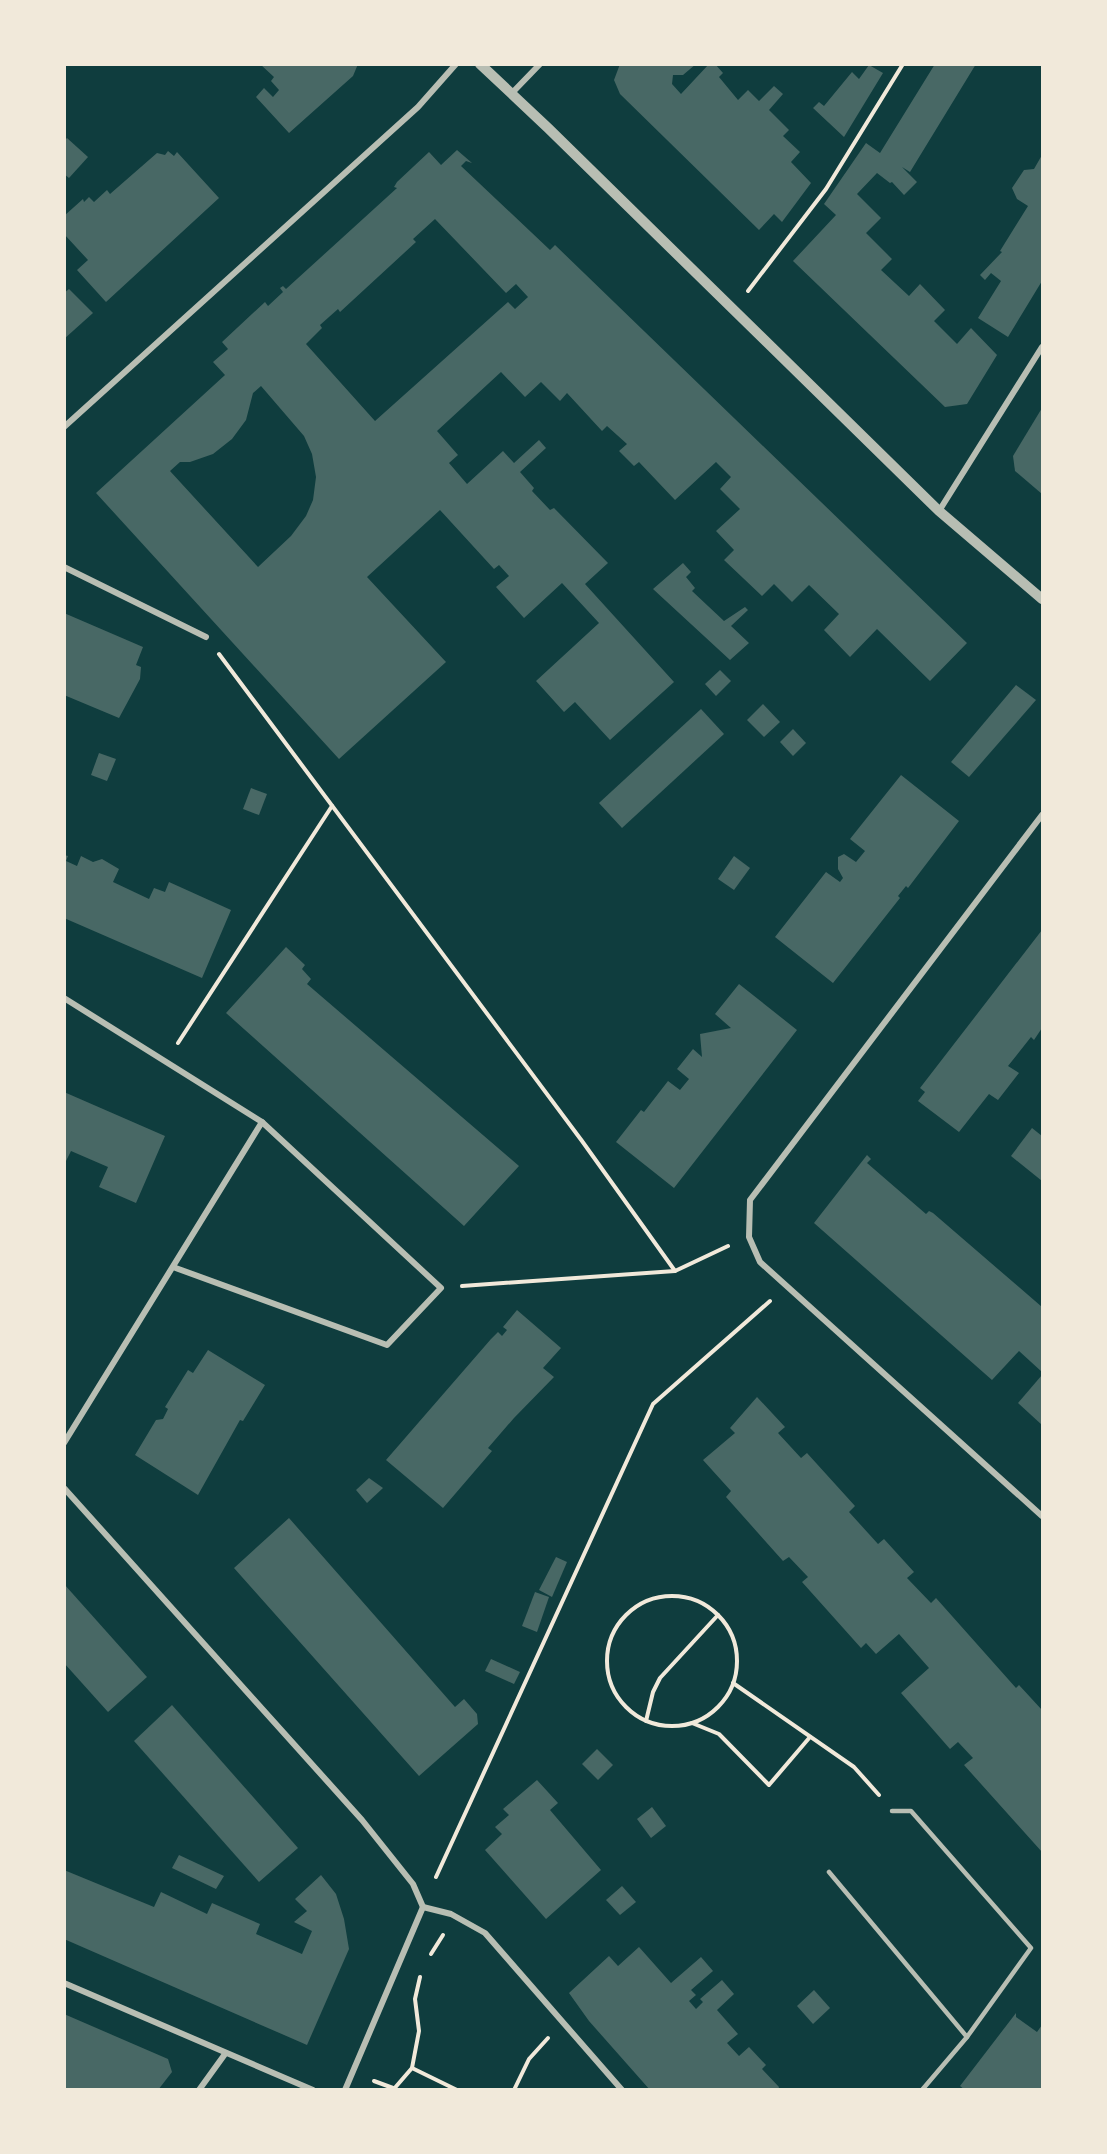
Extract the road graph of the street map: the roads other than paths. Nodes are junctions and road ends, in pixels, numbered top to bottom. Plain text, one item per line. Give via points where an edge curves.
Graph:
1 (456, 64) edge
2 (480, 64) edge
3 (540, 64) edge
4 (512, 93) junction
5 (1042, 347) edge
6 (64, 427) edge
7 (939, 512) junction
8 (64, 567) edge
9 (1042, 599) edge
10 (206, 637) road end
11 (1042, 815) edge
12 (64, 998) edge
13 (262, 1122) junction
14 (173, 1267) junction
15 (64, 1443) edge
16 (64, 1488) edge
17 (1042, 1516) edge
18 (892, 1811) road end
19 (829, 1872) dead end
20 (423, 1907) junction
21 (64, 1983) edge
22 (967, 2037) junction
23 (225, 2054) junction
24 (199, 2090) edge
25 (313, 2090) edge
26 (345, 2090) edge
27 (622, 2090) edge
28 (922, 2090) edge

1 - 6 street via 418,107
2 - 4 street
3 - 4 street
4 - 7 street
5 - 7 street
7 - 9 street
8 - 10 street
11 - 17 street via 750,1200 749,1237 760,1262 786,1287
12 - 13 street
13 - 14 street
13 - 14 street via 441,1288 387,1345
14 - 15 street
16 - 20 street via 362,1820 413,1884
18 - 22 lane via 911,1811 1031,1948
19 - 22 lane
20 - 26 street
20 - 27 street via 451,1914 485,1933
21 - 23 street
22 - 28 lane
23 - 24 street
23 - 25 street

